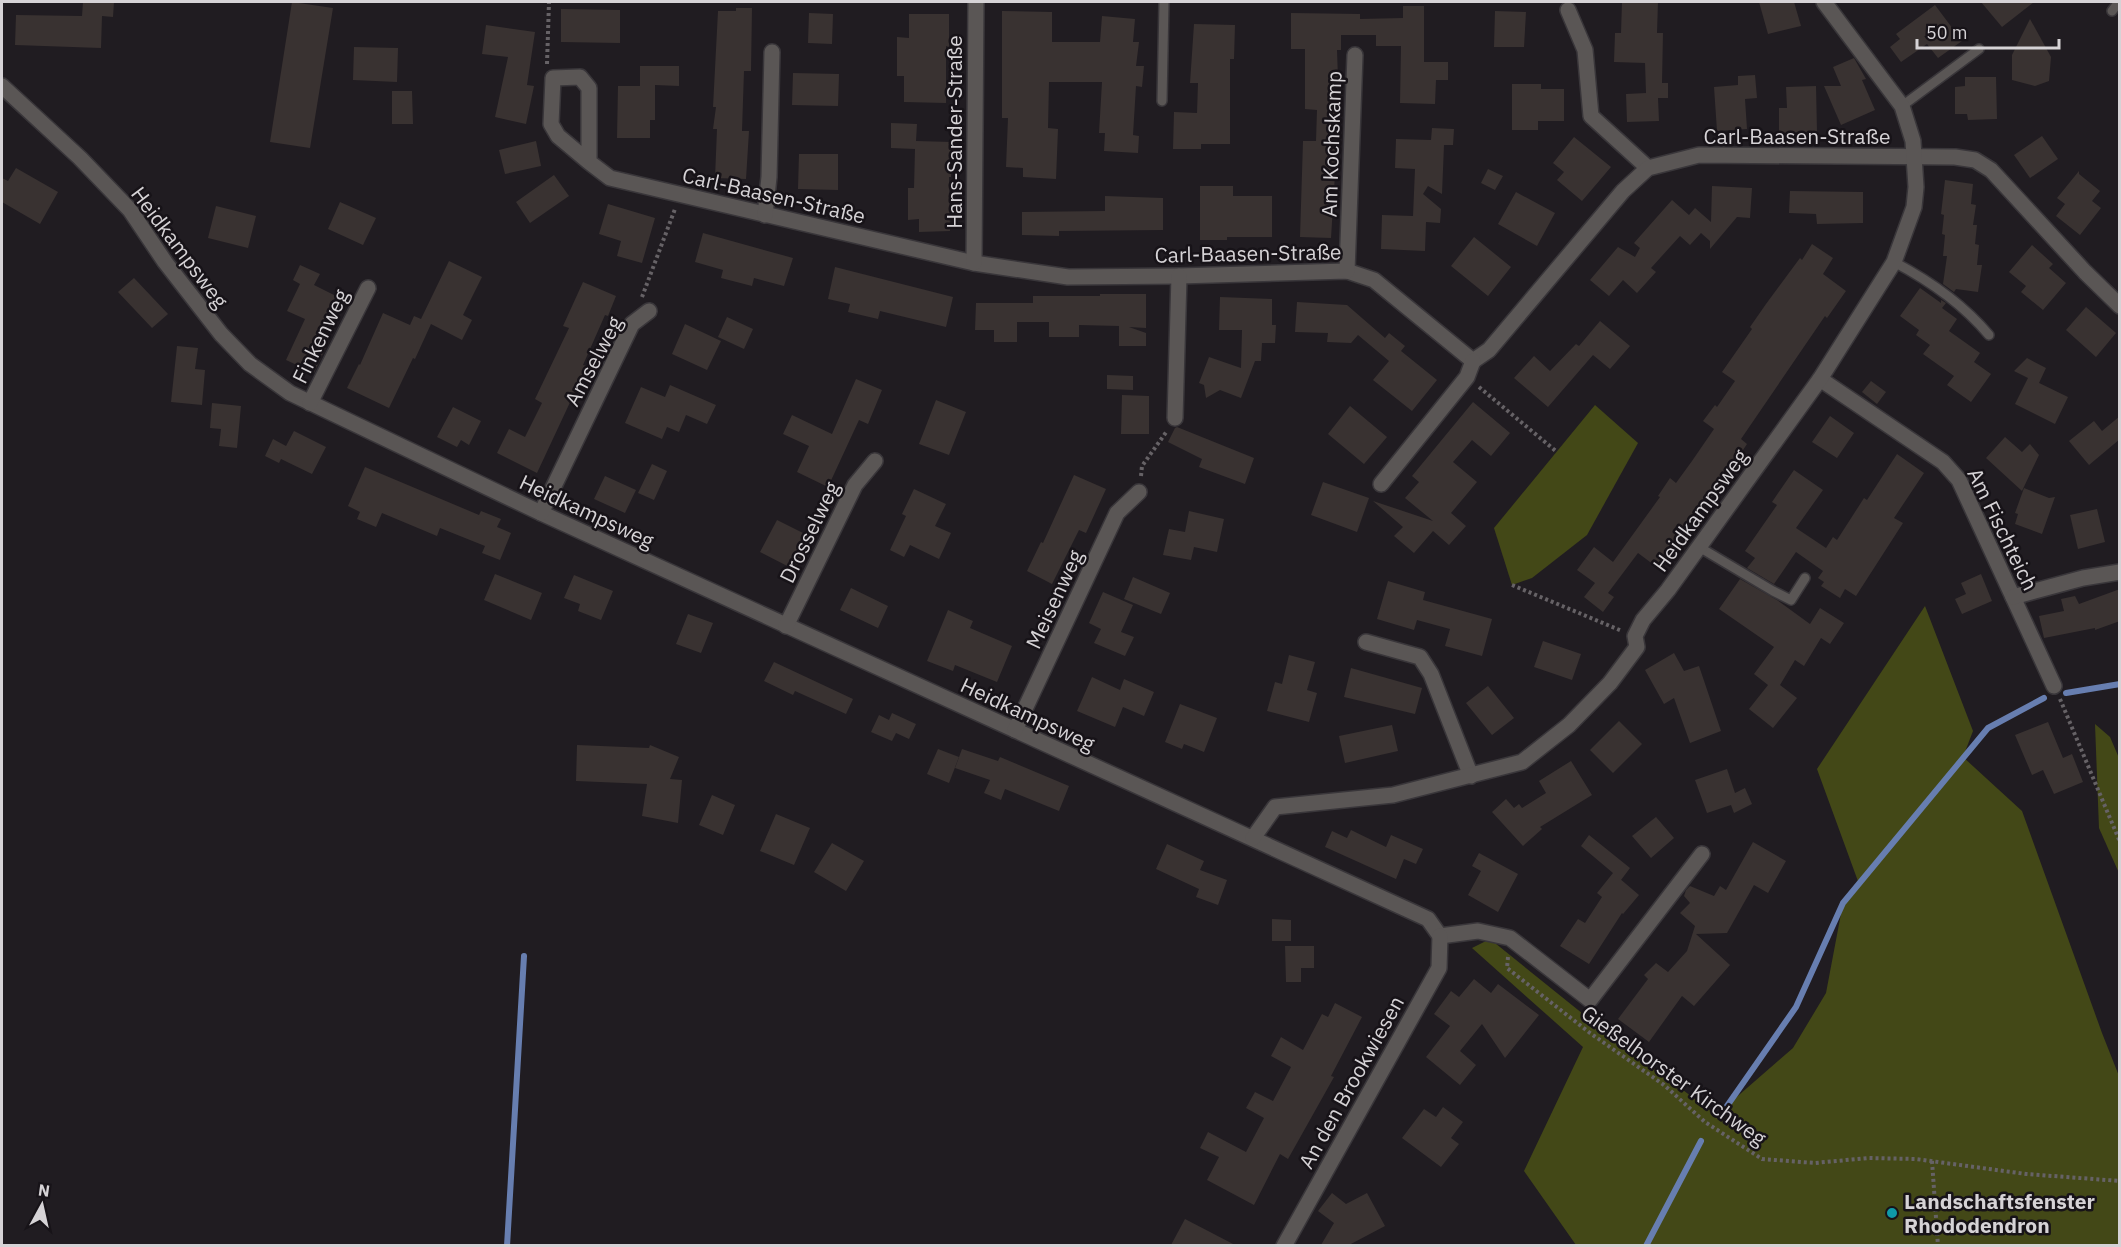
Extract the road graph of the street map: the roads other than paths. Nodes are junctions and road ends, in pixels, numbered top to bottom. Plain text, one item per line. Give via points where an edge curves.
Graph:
1 (976, 2) edge
2 (1164, 2) edge
3 (1824, 2) edge
4 (2119, 2) edge
5 (1568, 10) dead end
6 (2112, 11) dead end
7 (1979, 49) dead end
8 (772, 52) dead end
9 (1355, 55) dead end
10 (2, 86) edge
11 (1162, 101) dead end
12 (1902, 106) junction
13 (1914, 157) junction
14 (589, 162) junction
15 (1648, 168) junction
16 (765, 215) junction
17 (1894, 262) junction
18 (974, 263) junction
19 (1347, 271) junction
20 (1179, 276) junction
21 (368, 288) dead end
22 (2120, 306) edge
23 (649, 311) road end
24 (1989, 336) dead end
25 (1473, 361) junction
26 (1820, 379) junction
27 (310, 403) junction
28 (1176, 418) road end
29 (875, 460) dead end
30 (1382, 484) dead end
31 (1139, 492) road end
32 (541, 513) junction
33 (1699, 547) junction
34 (2120, 572) edge
35 (1805, 578) dead end
36 (2013, 597) junction
37 (786, 626) junction
38 (1366, 642) dead end
39 (2054, 686) road end
40 (1015, 730) junction
41 (1471, 776) junction
42 (1253, 838) junction
43 (1702, 854) dead end
44 (1440, 936) junction
45 (1284, 1245) edge

1 - 18 street, Hans-Sander-Straße
2 - 11 lane
3 - 12 street, Heidkampsweg
4 - 6 lane
5 - 15 street via 1586,50 1591,116
7 - 12 lane
8 - 16 street
9 - 19 street, Am Kochskamp
10 - 27 street, Heidkampsweg via 130,210 221,334 290,393
12 - 13 street, Heidkampsweg
13 - 15 street, Carl-Baasen-Straße via 1699,154
13 - 17 street, Heidkampsweg via 1914,207
13 - 22 street, Carl-Baasen-Straße via 1975,160 1991,170
14 - 14 street, Carl-Baasen-Straße via 589,88 580,77 553,78 552,124 558,136
14 - 16 street, Carl-Baasen-Straße via 610,178
15 - 25 street, Carl-Baasen-Straße via 1623,191 1489,350
16 - 18 street, Carl-Baasen-Straße
17 - 24 lane via 1944,293
17 - 26 street, Heidkampsweg
18 - 20 street, Carl-Baasen-Straße via 1068,277
19 - 20 street, Carl-Baasen-Straße
19 - 25 street, Carl-Baasen-Straße via 1374,280
20 - 28 street
21 - 27 street, Finkenweg
23 - 32 street, Amselweg via 632,324
25 - 30 street via 1467,377
26 - 33 street, Heidkampsweg
26 - 36 street, Am Fischteich via 1943,462 1959,480
27 - 32 street, Heidkampsweg
29 - 37 street, Drosselweg via 855,485
31 - 40 street, Meisenweg via 1117,513
32 - 37 street, Heidkampsweg
33 - 35 lane via 1791,600
33 - 41 street, Heidkampsweg via 1643,620 1635,636 1637,647 1626,664 1569,725 1522,762
34 - 36 street
36 - 39 street, Am Fischteich
37 - 40 street, Heidkampsweg
38 - 41 street via 1420,657 1431,674
40 - 42 street, Heidkampsweg
41 - 42 street, Heidkampsweg via 1393,795 1275,807
42 - 44 street, Heidkampsweg via 1428,919
43 - 44 street via 1590,1000 1510,938 1478,931
44 - 45 street, An den Brookwiesen via 1439,968

